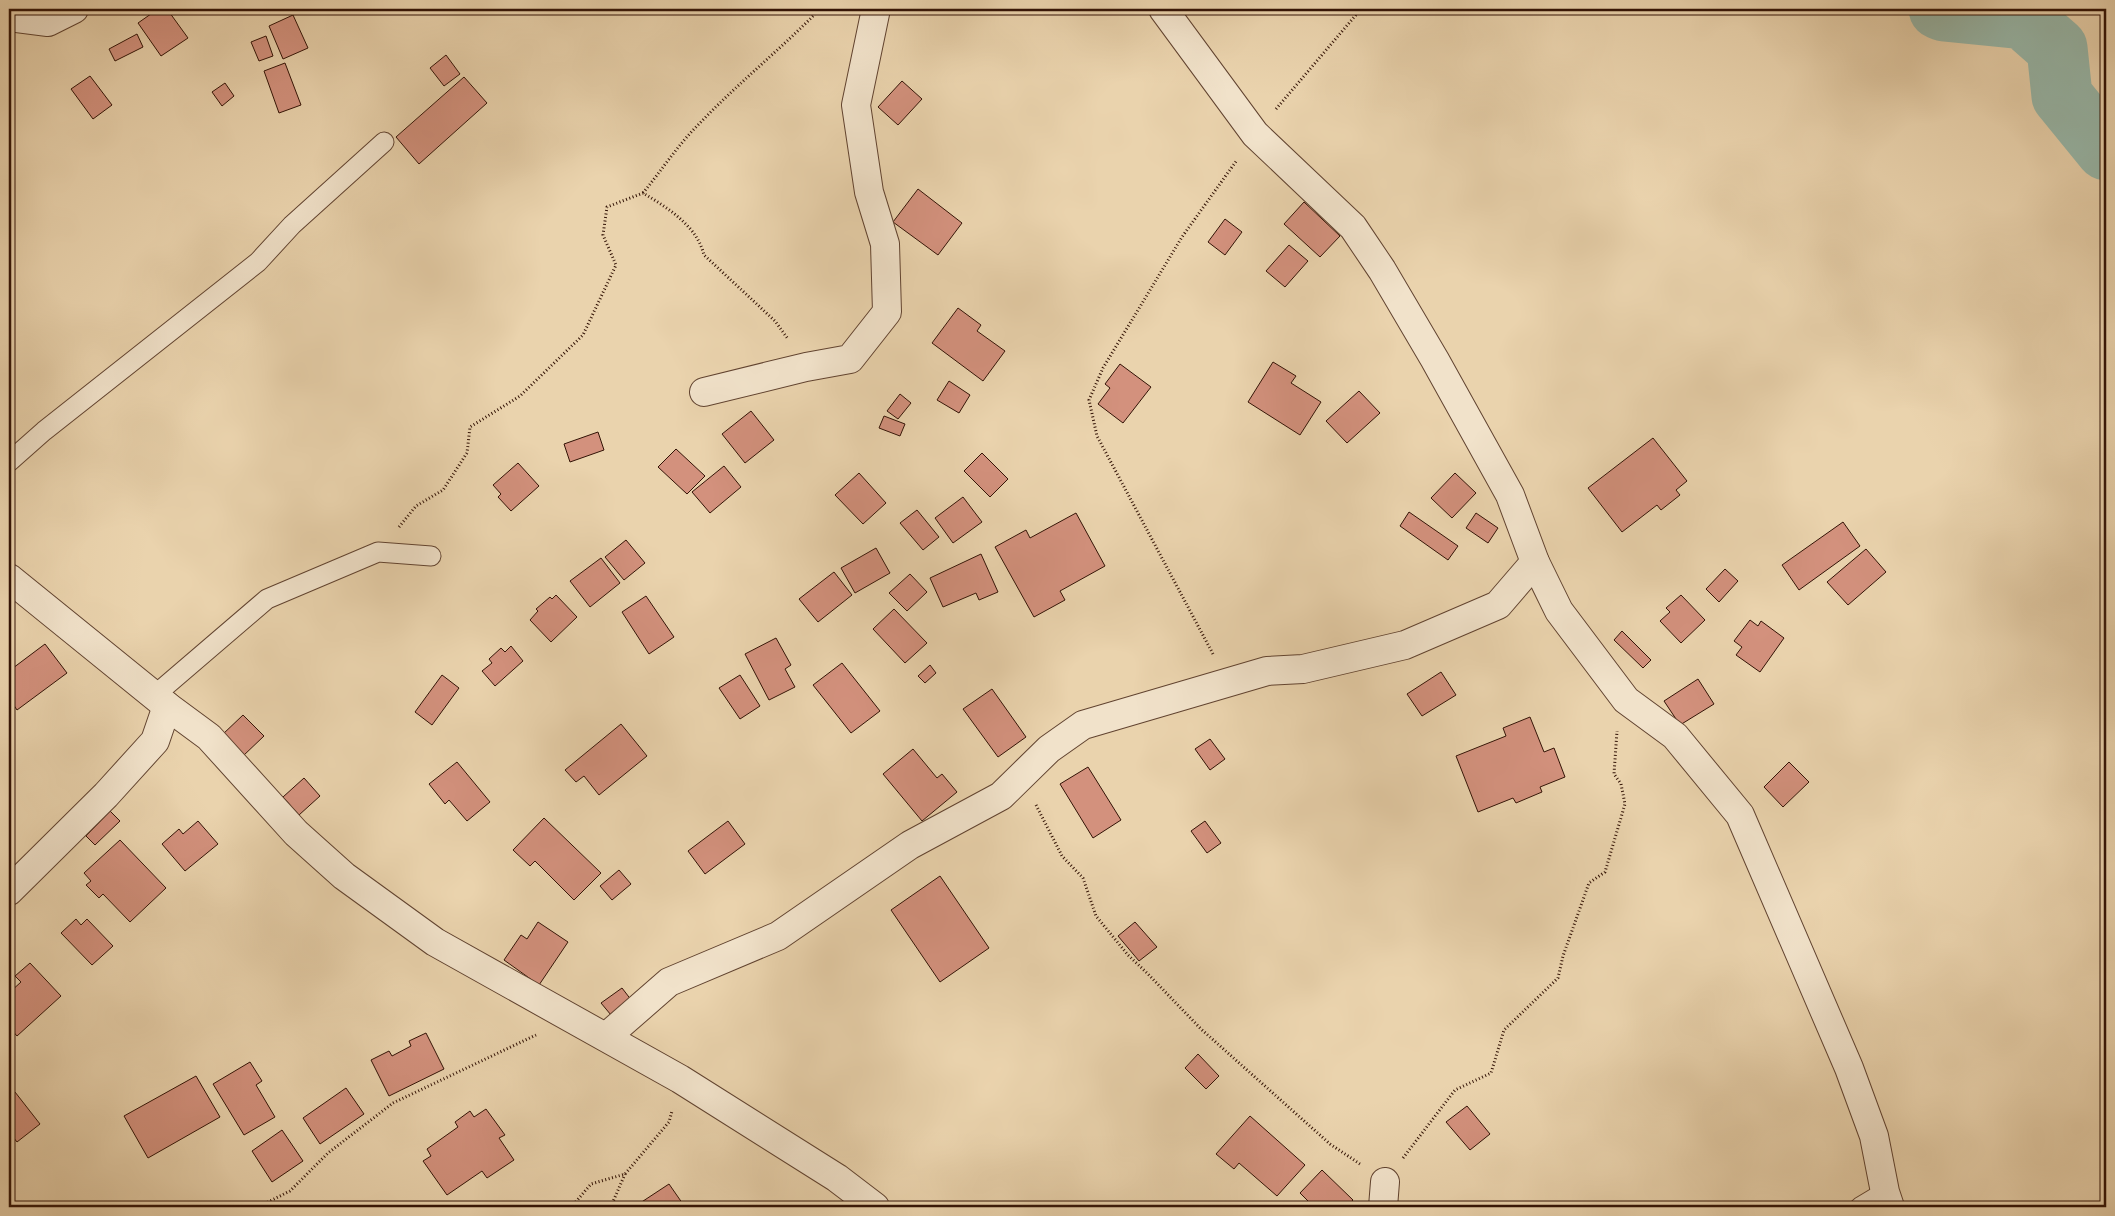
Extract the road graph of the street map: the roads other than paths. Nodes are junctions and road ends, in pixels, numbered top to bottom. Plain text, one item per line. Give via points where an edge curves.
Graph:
1 (74, 9) edge
2 (876, 9) edge
3 (1162, 9) edge
4 (9, 17) edge
5 (384, 142) dead end
6 (704, 392) dead end
7 (9, 462) edge
8 (431, 556) dead end
9 (1535, 562) junction
10 (9, 578) edge
11 (161, 701) junction
12 (9, 891) edge
13 (606, 1037) junction
14 (1888, 1200) edge
15 (875, 1207) edge
16 (1860, 1207) edge

1 - 4 street via 48,22
2 - 6 street via 856,105 869,192 886,244 887,312 850,359
3 - 9 street via 1255,134 1353,227 1444,376 1510,496
5 - 7 lane via 292,224 258,262
8 - 11 lane via 378,552 267,599
9 - 13 street via 1498,605 1405,645 1303,669 1267,671 1083,725 1049,749 1001,796 910,845 778,936 669,982
9 - 14 street via 1559,611 1626,700 1675,736 1740,815 1849,1068 1874,1136
10 - 11 street
11 - 12 street via 155,741 106,795
11 - 13 street via 209,737 296,833 344,876 435,942
13 - 15 street via 680,1079 837,1178
14 - 16 lane

